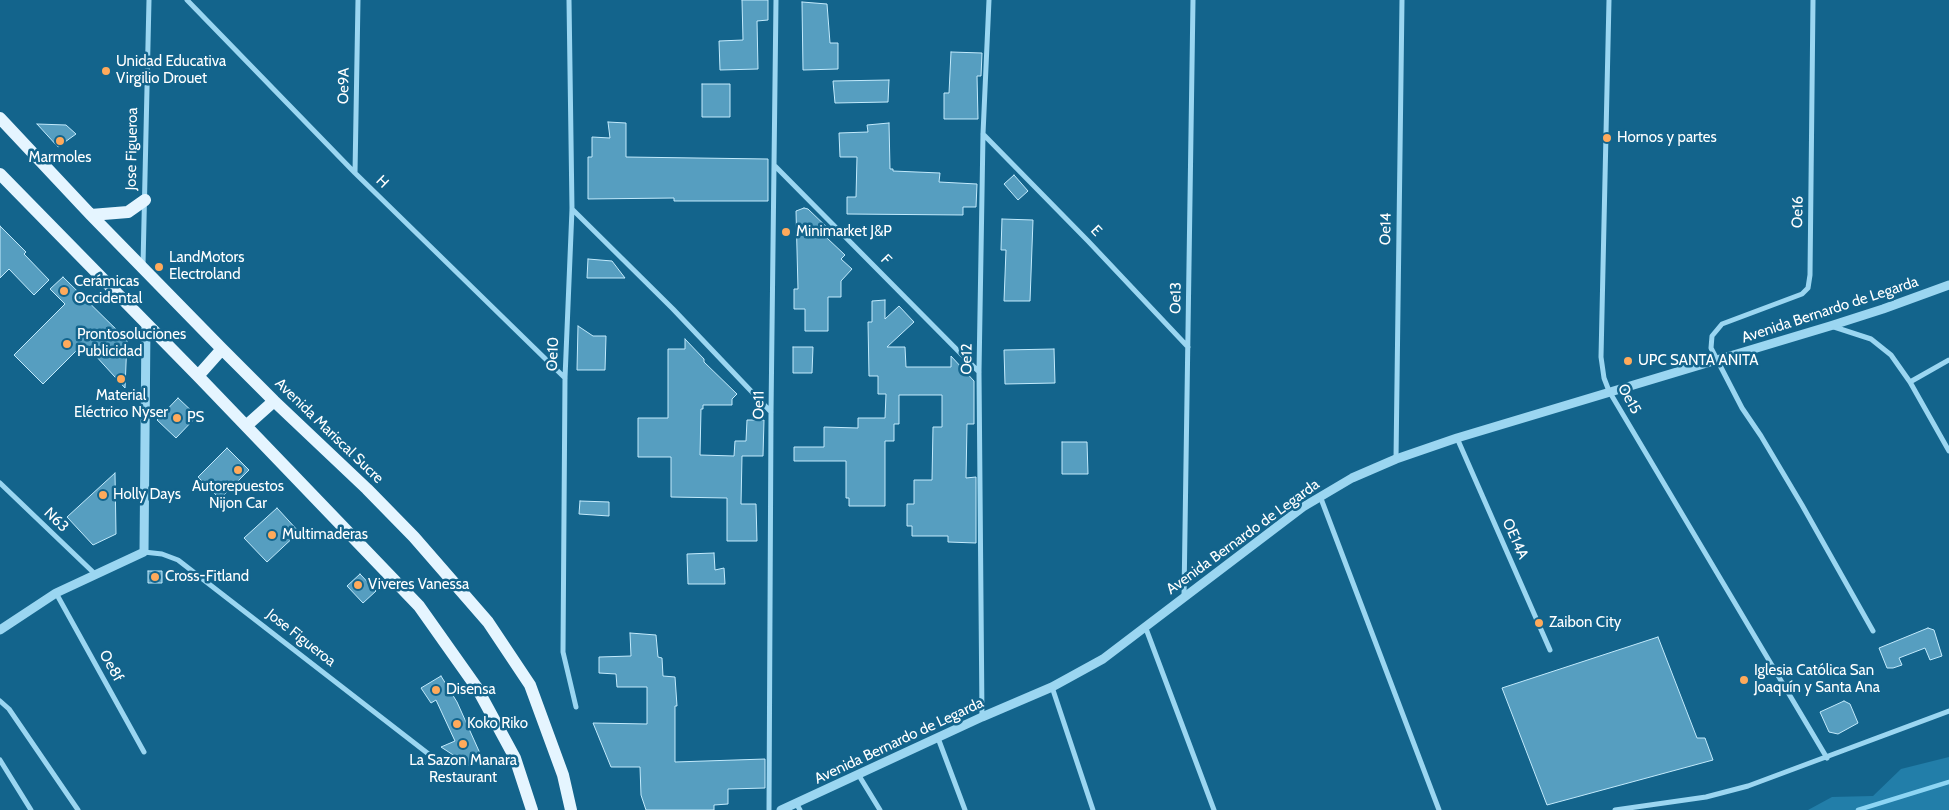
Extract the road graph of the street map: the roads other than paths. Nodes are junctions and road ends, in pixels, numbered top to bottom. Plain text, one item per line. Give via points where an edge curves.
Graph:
1 (149, 0) edge
2 (187, 0) edge
3 (358, 0) edge
4 (569, 0) edge
5 (776, 0) edge
6 (989, 0) edge
7 (1193, 0) edge
8 (1402, 0) edge
9 (1609, 0) edge
10 (1813, 0) edge
11 (0, 118) edge
12 (983, 134) junction
13 (775, 165) junction
14 (355, 173) junction
15 (0, 174) edge
16 (145, 200) junction
17 (572, 209) junction
18 (91, 215) junction
19 (143, 268) junction
20 (1949, 285) edge
21 (146, 323) junction
22 (1830, 326) junction
23 (1188, 347) junction
24 (222, 349) junction
25 (1949, 360) edge
26 (1718, 361) junction
27 (979, 372) junction
28 (198, 376) junction
29 (565, 378) junction
30 (1910, 382) junction
31 (1609, 391) junction
32 (274, 401) junction
33 (771, 412) junction
34 (246, 426) junction
35 (1457, 438) junction
36 (1949, 450) edge
37 (1396, 459) junction
38 (0, 483) edge
39 (1320, 496) junction
40 (144, 552) junction
41 (95, 574) junction
42 (56, 593) junction
43 (1184, 596) junction
44 (1145, 625) junction
45 (0, 630) edge
46 (1873, 631) dead end
47 (1550, 650) dead end
48 (1052, 687) junction
49 (0, 701) edge
50 (576, 707) dead end
51 (1949, 712) edge
52 (982, 718) junction
53 (938, 738) junction
54 (144, 752) dead end
55 (1827, 758) junction
56 (435, 759) dead end
57 (0, 760) edge
58 (858, 774) junction
59 (798, 807) edge
60 (31, 810) edge
61 (78, 810) edge
62 (532, 810) edge
63 (571, 810) edge
64 (769, 810) edge
65 (781, 810) edge
66 (880, 810) edge
67 (965, 810) edge
68 (1093, 810) edge
69 (1214, 810) edge
70 (1439, 810) edge
71 (1615, 810) edge

1 - 16 street, Jose Figueroa
2 - 14 street, H
3 - 14 street, Oe9A
4 - 17 street, Oe10
5 - 13 street, Oe11
6 - 12 street, Oe12
7 - 23 street, Oe13
8 - 37 street, Oe14
9 - 31 street, Oe15 via 1601,358
10 - 26 street, Oe16 via 1808,288 1802,294 1722,324 1711,342
11 - 18 main road, Avenida Mariscal Sucre
12 - 23 street, E
12 - 27 street, Oe12
13 - 27 street, F
13 - 33 street, Oe11
14 - 29 street, H
15 - 21 main road
16 - 18 main road via 128,212
16 - 19 street, Jose Figueroa
17 - 29 street, Oe10
17 - 33 street
18 - 19 main road, Avenida Mariscal Sucre
19 - 24 main road, Avenida Mariscal Sucre
20 - 22 street, Avenida Bernardo de Legarda
21 - 28 main road
21 - 40 street
22 - 26 street, Avenida Bernardo de Legarda
22 - 30 street via 1871,339 1881,346
23 - 43 street, Oe13
24 - 28 main road
24 - 32 main road, Avenida Mariscal Sucre
25 - 30 street
26 - 31 street, Avenida Bernardo de Legarda
26 - 46 street via 1742,408 1777,462
27 - 52 street, Oe12
28 - 34 main road
29 - 50 street, Oe10 via 563,652
30 - 36 street
31 - 35 street, Avenida Bernardo de Legarda
31 - 55 street, Oe15
32 - 34 main road
32 - 63 main road, Avenida Mariscal Sucre via 414,537 488,622 530,685 563,775
33 - 64 street, Oe11
34 - 62 main road via 419,606 477,688 515,758
35 - 37 street, Avenida Bernardo de Legarda
35 - 47 street, OE14A
37 - 39 street, Avenida Bernardo de Legarda
38 - 41 street, N63
39 - 43 street, Avenida Bernardo de Legarda
39 - 70 street
40 - 41 street
40 - 56 street, Jose Figueroa via 178,560
41 - 42 street
42 - 45 street
42 - 54 street, Oe8f
43 - 44 street, Avenida Bernardo de Legarda
44 - 48 street, Avenida Bernardo de Legarda via 1103,659
44 - 69 street
48 - 52 street, Avenida Bernardo de Legarda
48 - 68 street
49 - 61 street via 9,709
51 - 55 street
52 - 53 street, Avenida Bernardo de Legarda
53 - 58 street, Avenida Bernardo de Legarda
53 - 67 street
55 - 71 street via 1706,797
57 - 60 street
58 - 59 street, Avenida Bernardo de Legarda
58 - 66 street
59 - 65 street, Avenida Bernardo de Legarda

